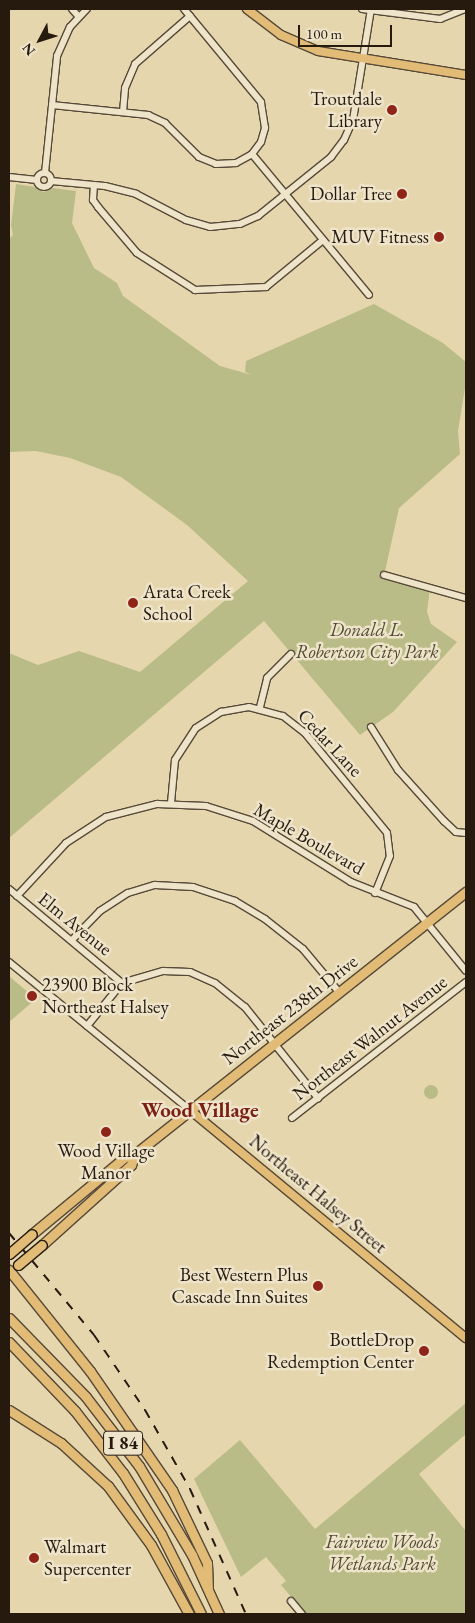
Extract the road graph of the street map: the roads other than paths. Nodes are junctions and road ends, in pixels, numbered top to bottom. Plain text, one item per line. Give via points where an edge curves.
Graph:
1 (72, 9) edge
2 (87, 9) edge
3 (184, 9) edge
4 (247, 9) edge
5 (362, 9) edge
6 (371, 9) edge
7 (465, 9) edge
8 (78, 16) junction
9 (190, 16) junction
10 (363, 59) junction
11 (466, 75) edge
12 (52, 105) junction
13 (123, 112) junction
14 (252, 154) junction
15 (45, 173) junction
16 (9, 177) edge
17 (37, 180) junction
18 (51, 181) junction
19 (94, 185) junction
20 (286, 195) junction
21 (323, 240) junction
22 (369, 294) dead end
23 (384, 575) dead end
24 (466, 598) edge
25 (291, 654) dead end
26 (260, 707) junction
27 (371, 728) dead end
28 (171, 803) junction
29 (466, 833) edge
30 (9, 889) edge
31 (466, 892) edge
32 (375, 893) junction
33 (17, 896) junction
34 (426, 923) junction
35 (72, 940) junction
36 (9, 962) edge
37 (466, 971) edge
38 (466, 982) edge
39 (122, 983) junction
40 (339, 992) junction
41 (87, 1026) junction
42 (275, 1043) junction
43 (318, 1098) junction
44 (190, 1110) junction
45 (292, 1118) dead end
46 (135, 1154) junction
47 (9, 1254) edge
48 (9, 1272) edge
49 (9, 1318) edge
50 (466, 1338) edge
51 (9, 1342) edge
52 (9, 1410) edge
53 (208, 1589) junction
54 (291, 1601) dead end
55 (189, 1614) edge
56 (201, 1614) edge
57 (219, 1614) edge
58 (302, 1614) edge

1 - 8 street
2 - 8 street
3 - 9 street
4 - 10 main road via 274,31 298,44 328,54
5 - 6 street
6 - 7 street via 440,19
6 - 10 street
8 - 12 street via 63,38 57,56
9 - 13 street via 135,64 126,83
9 - 14 street via 261,102 265,128 261,142
10 - 11 main road
10 - 20 street via 353,120 344,140 331,157
12 - 13 street
12 - 15 street
13 - 14 street via 148,115 165,123 194,154 207,161 230,164
14 - 20 street
15 - 17 street
15 - 18 street
16 - 17 street
17 - 18 street via 44,188
18 - 19 street
19 - 20 street via 136,194 186,220 210,227 232,226 250,220
19 - 21 street via 93,200 137,253 195,290 266,287
20 - 21 street
21 - 22 street
23 - 24 street
25 - 26 street via 267,678
26 - 28 street via 221,712 205,720 189,735 173,770
26 - 32 street, Cedar Lane via 295,723 383,826 390,840 390,856
27 - 29 street via 398,770 444,821 456,832
28 - 32 street, Maple Boulevard via 206,806 253,821 351,882
28 - 33 street, Maple Boulevard via 129,810 91,826 66,843
30 - 33 street, Elm Avenue
31 - 34 highway, Northeast 238th Drive
32 - 34 street, Maple Boulevard via 406,906
33 - 35 street, Elm Avenue
34 - 37 street, Maple Boulevard
34 - 40 highway, Northeast 238th Drive
35 - 39 street, Elm Avenue
35 - 40 street via 100,911 128,893 155,885 193,887 235,901 265,919 303,950
36 - 41 street, Northeast Halsey Street
38 - 43 street, Northeast Walnut Avenue
39 - 41 street
39 - 42 street via 163,971 198,974 223,988 245,1007
40 - 42 highway, Northeast 238th Drive
41 - 44 street, Northeast Halsey Street
42 - 43 street
42 - 44 highway, Northeast 238th Drive
43 - 45 street, Northeast Walnut Avenue
44 - 46 highway, Northeast 238th Drive
44 - 50 main road, Northeast Halsey Street
46 - 47 highway, Northeast 238th Drive, bridge via 125,1157
46 - 48 highway, Northeast 238th Drive, bridge via 131,1165
48 - 53 highway via 106,1392 172,1490 207,1563
49 - 53 highway, I 84 via 62,1370 122,1442 174,1522
51 - 56 highway, I 84 via 69,1404 123,1473 165,1541
52 - 55 highway via 61,1443 108,1486 151,1545
53 - 57 highway, I 84
54 - 58 street

